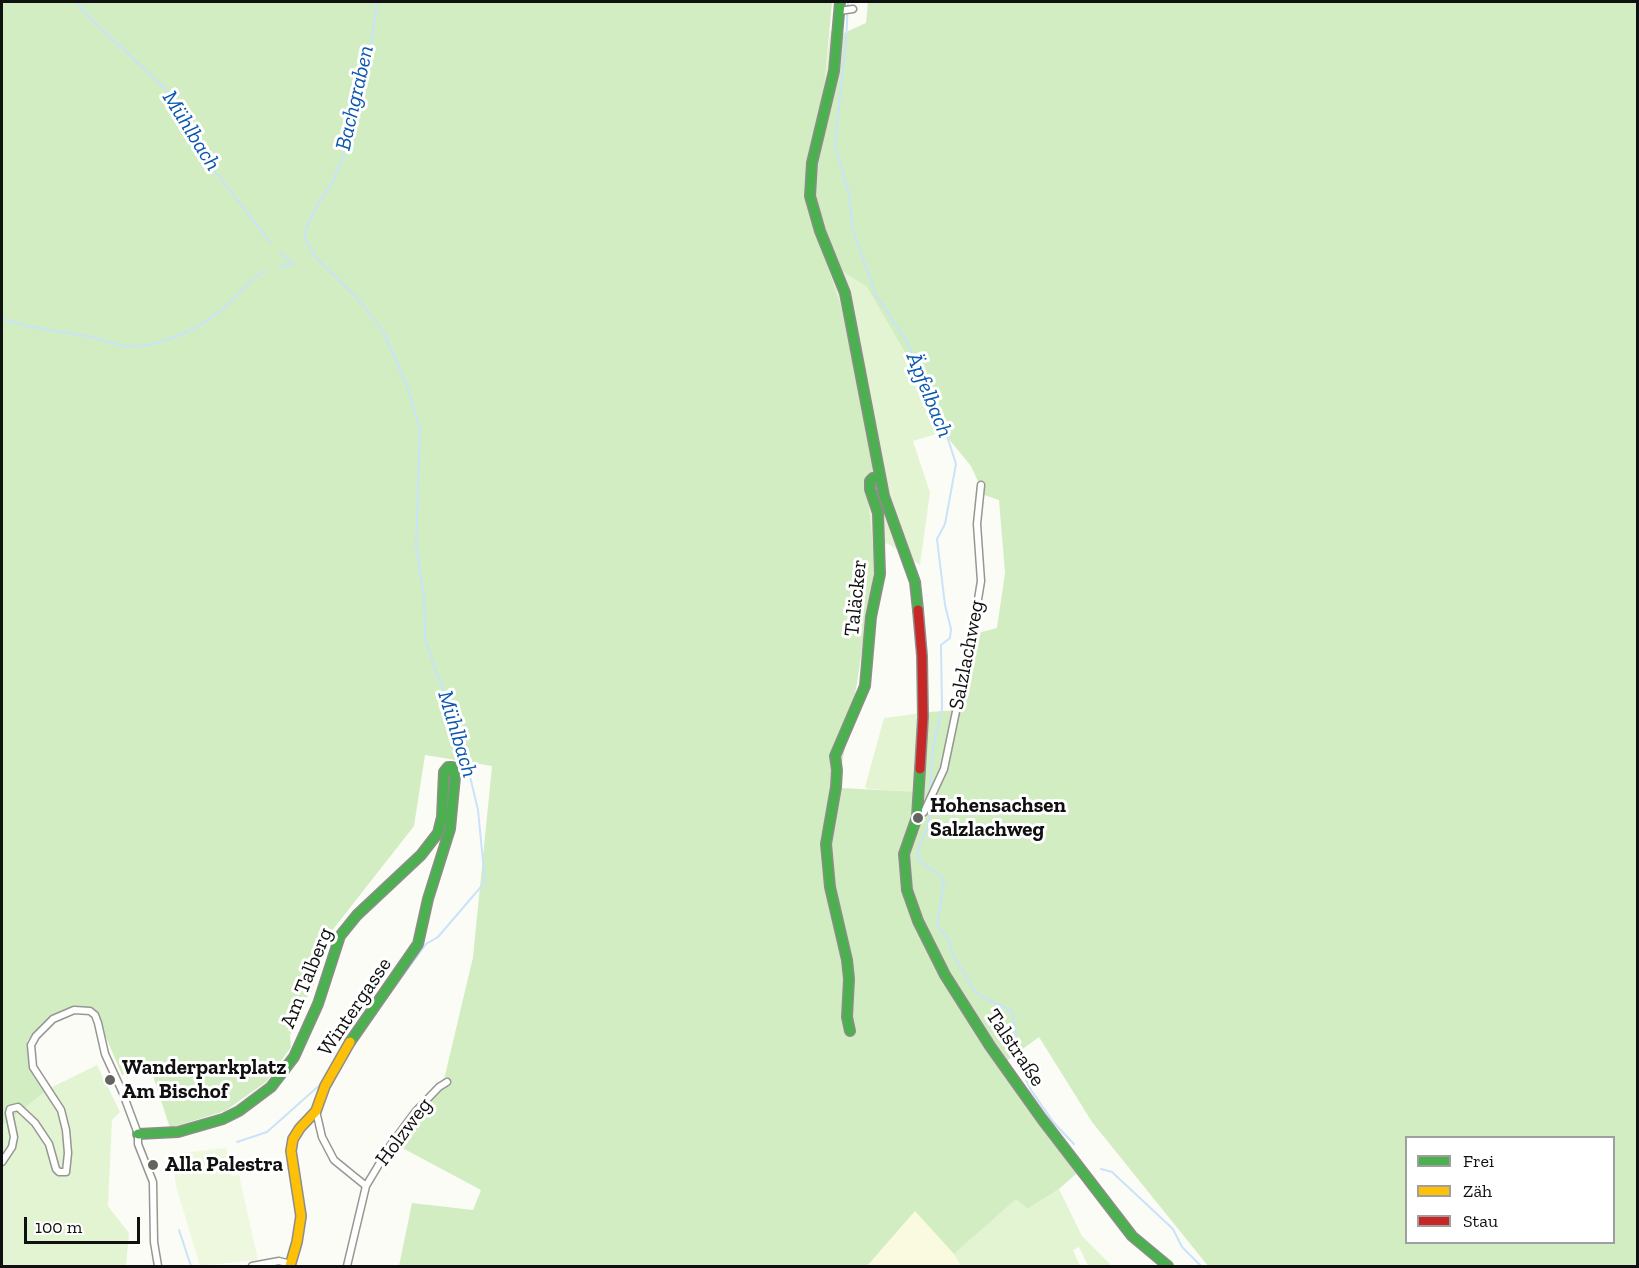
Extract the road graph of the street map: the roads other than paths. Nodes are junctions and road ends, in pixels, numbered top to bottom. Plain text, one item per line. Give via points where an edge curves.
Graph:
1 (840, 6) edge
2 (853, 9) dead end
3 (880, 477) junction
4 (981, 484) dead end
5 (448, 767) joint
6 (917, 817) junction
7 (850, 1031) dead end
8 (447, 1082) dead end
9 (316, 1112) junction
10 (138, 1134) junction
11 (2, 1162) edge
12 (366, 1186) junction
13 (291, 1265) edge
14 (158, 1266) edge
15 (252, 1266) edge
16 (347, 1266) edge
17 (1168, 1266) edge

1 - 2 street
1 - 3 street via 834,71 812,163 810,196 845,292
3 - 6 street via 915,582 923,717
3 - 7 street, Taläcker via 870,482 878,513 880,573 865,686 835,756 836,787 826,844 830,887 847,960
4 - 6 street, Salzlachweg via 977,524 981,581 973,630 944,769 924,812
5 - 9 street, Wintergasse via 452,767 455,777 450,829 418,944 344,1050
5 - 10 street, Am Talberg via 442,781 438,833 340,936 318,1004 294,1057 271,1087 224,1119 178,1132
6 - 17 street, Talstraße via 904,854 907,890 945,975 1042,1119 1132,1236
8 - 12 street, Holzweg via 394,1139
9 - 12 street, Holzweg via 331,1155
9 - 13 street, Wintergasse via 300,1128 291,1151 301,1216
10 - 11 street via 105,1054 95,1015 84,1009 74,1010 45,1025 31,1045 33,1067 61,1110 68,1169 63,1173 56,1169 49,1144 18,1107 10,1109 14,1137
10 - 14 street via 153,1182 153,1242
12 - 16 street, Holzweg
13 - 15 street via 279,1261

